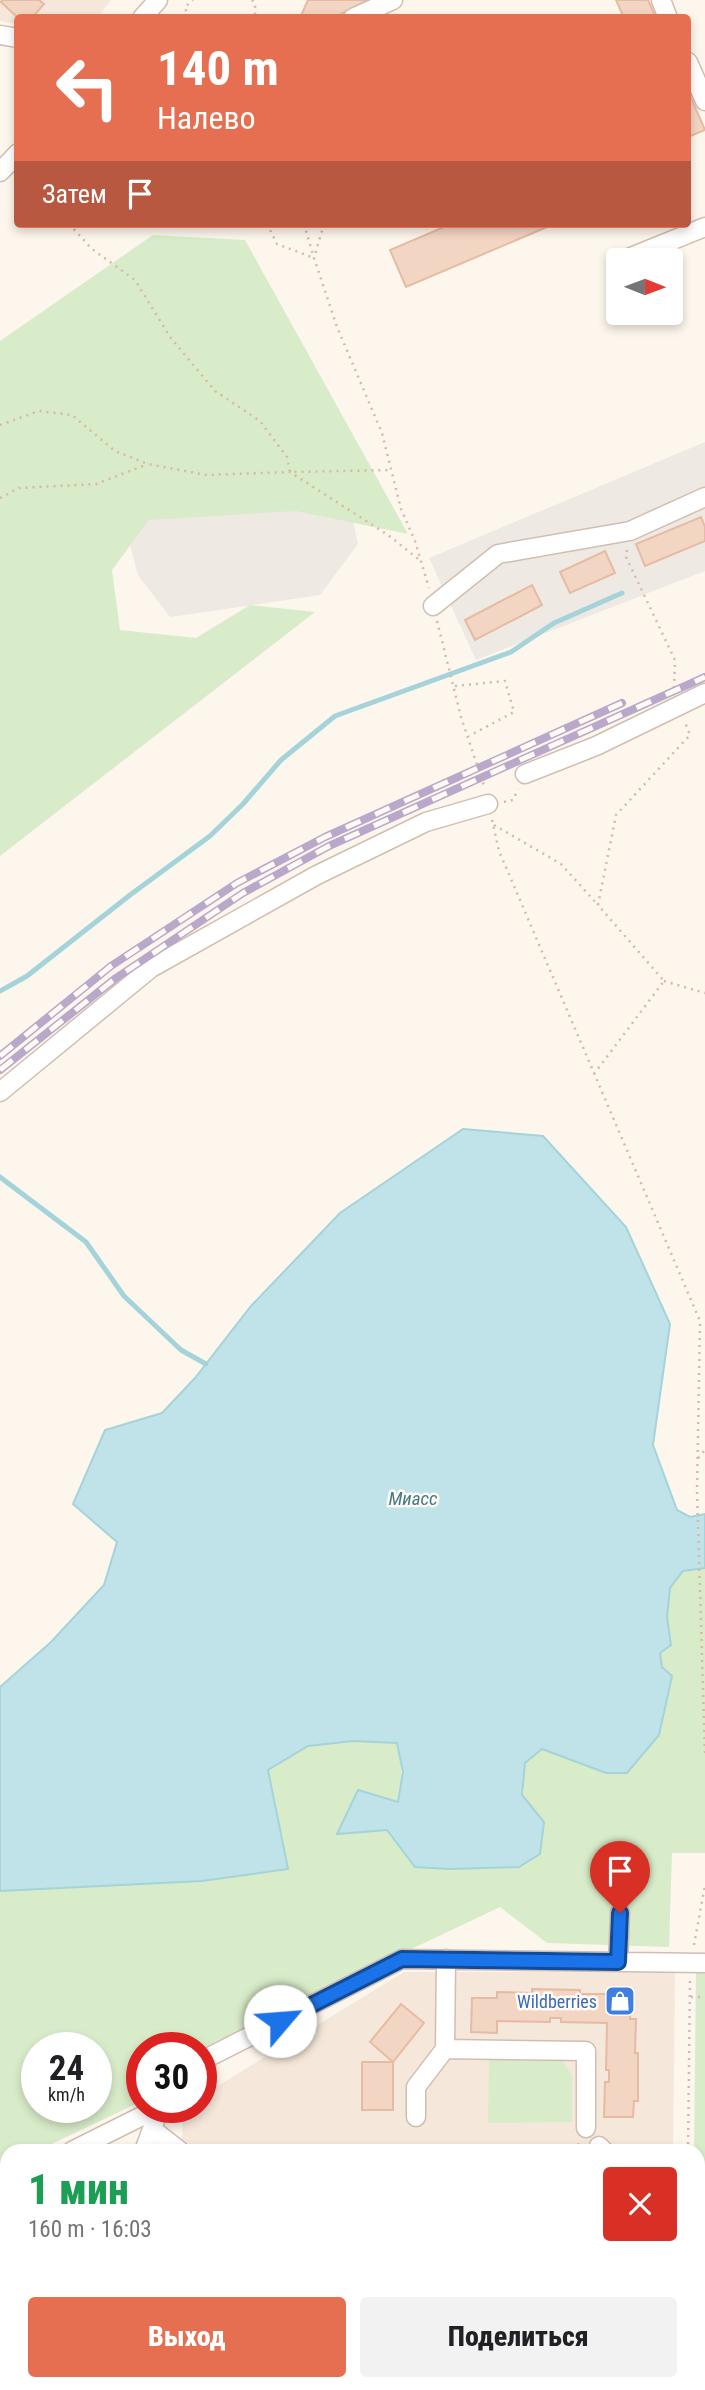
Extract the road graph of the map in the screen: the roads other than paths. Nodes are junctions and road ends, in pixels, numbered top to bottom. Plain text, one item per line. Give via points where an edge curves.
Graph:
1 (158, 0) edge
2 (393, 0) edge
3 (146, 14) edge
4 (362, 14) edge
5 (691, 69) edge
6 (705, 101) edge
7 (14, 157) edge
8 (0, 172) edge
9 (705, 227) edge
10 (654, 248) edge
11 (705, 497) edge
12 (433, 606) road end
13 (705, 694) edge
14 (525, 774) road end
15 (488, 804) road end
16 (0, 1092) edge
17 (620, 1913) dead end
18 (446, 1959) junction
19 (618, 1962) junction
20 (698, 1963) edge
21 (445, 2049) junction
22 (217, 2052) edge
23 (416, 2116) dead end
24 (128, 2123) edge
25 (154, 2123) edge
26 (586, 2128) dead end
27 (152, 2129) junction
28 (86, 2144) edge
29 (147, 2144) edge
30 (171, 2144) edge

1 - 3 street
2 - 4 street
5 - 6 street
7 - 8 street
9 - 10 street
11 - 12 street via 630,531 498,554
13 - 14 street
15 - 16 street via 426,822 317,875 151,968
17 - 19 street
18 - 19 street
18 - 21 street
18 - 22 street via 402,1959
19 - 20 street
21 - 23 street via 416,2087
21 - 26 street via 586,2051
24 - 28 street
25 - 27 street
27 - 29 street
27 - 30 street

